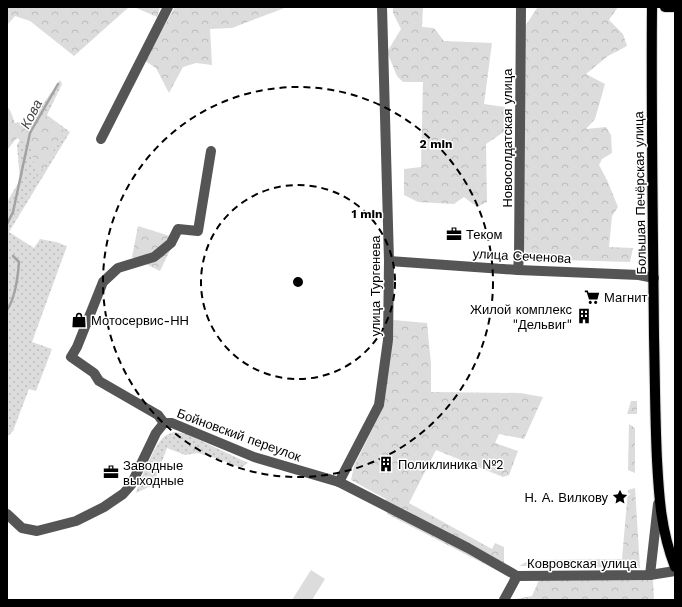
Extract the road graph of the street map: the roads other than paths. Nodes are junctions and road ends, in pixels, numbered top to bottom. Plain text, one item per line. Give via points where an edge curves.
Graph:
1 (168, 7) edge
2 (382, 7) edge
3 (521, 7) edge
4 (652, 7) edge
5 (665, 7) edge
6 (675, 7) edge
7 (100, 139) dead end
8 (211, 151) dead end
9 (388, 261) junction
10 (518, 270) junction
11 (654, 278) junction
12 (164, 423) junction
13 (339, 482) junction
14 (659, 500) junction
15 (7, 514) edge
16 (675, 567) edge
17 (675, 571) edge
18 (650, 575) junction
19 (517, 576) junction
20 (504, 600) edge

1 - 7 street
2 - 9 street, улица Тургенева
3 - 10 street, Новосолдатская улица
4 - 11 main road, Большая Печёрская улица
5 - 6 main road
8 - 12 street via 198,231 178,229 171,243 154,257 118,268 103,282 71,357 94,373 99,381 158,415
9 - 10 street, улица Сеченова
9 - 13 street, улица Тургенева via 388,340 379,405
10 - 11 street, улица Сеченова via 639,275
11 - 14 main road, Большая Печёрская улица
12 - 13 street, Бойновский переулок via 172,423 254,457
12 - 15 street, Бойновский переулок via 156,433 131,485 104,507 76,521 37,531 22,528
13 - 19 street, Бойновский переулок
14 - 16 main road, Большая Печёрская улица via 662,525
14 - 18 street, Большая Печёрская улица
17 - 18 street, Ковровская улица
18 - 19 street, Ковровская улица
19 - 20 street, Ковровская улица

